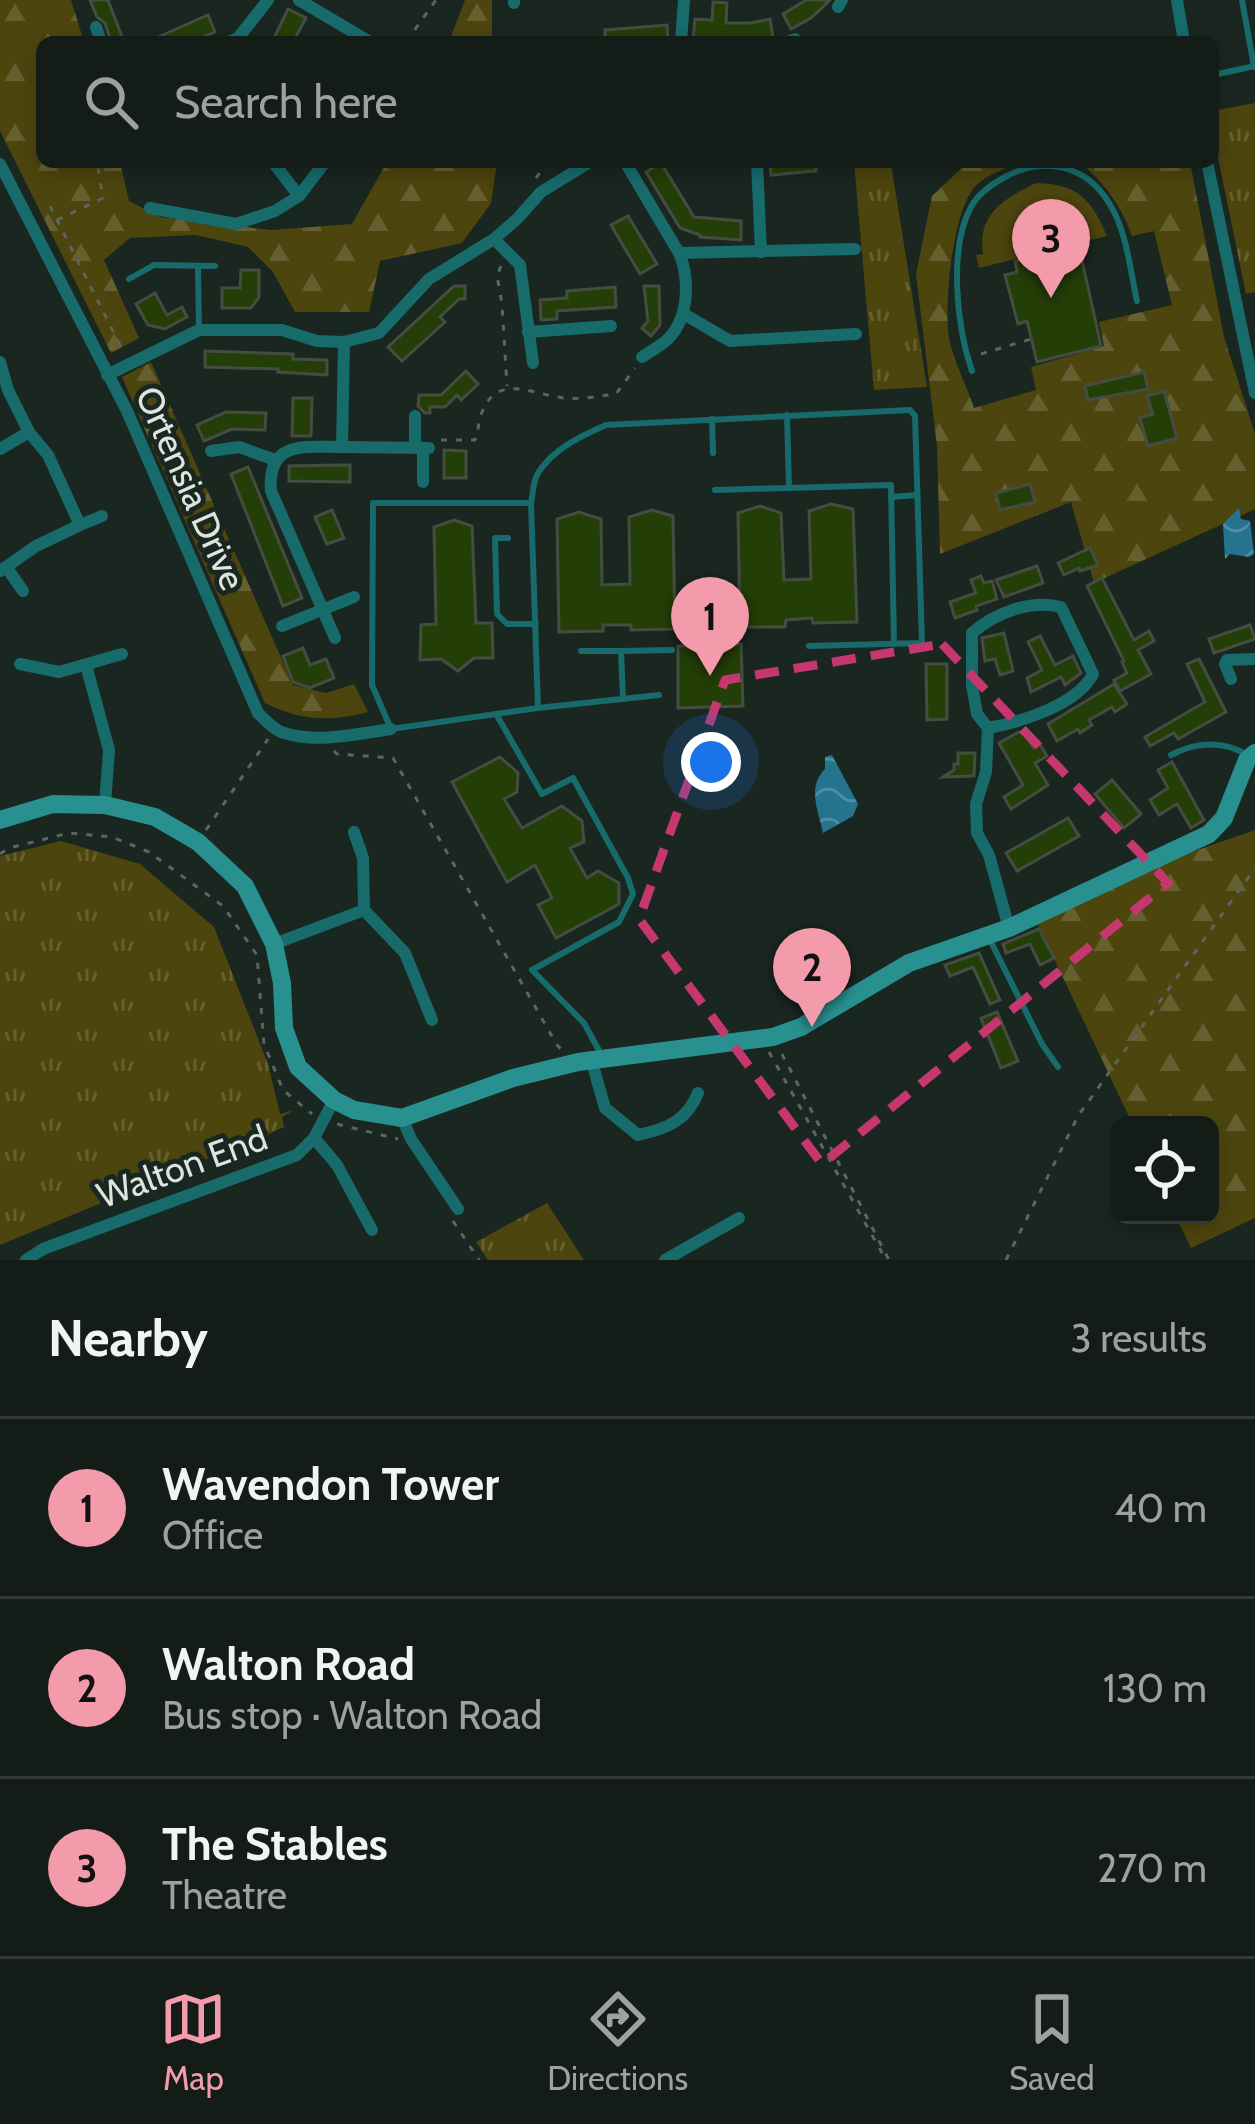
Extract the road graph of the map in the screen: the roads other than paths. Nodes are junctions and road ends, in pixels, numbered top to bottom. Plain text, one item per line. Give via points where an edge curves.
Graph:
1 (268, 0) edge
2 (299, 0) edge
3 (684, 0) edge
4 (1178, 0) edge
5 (1242, 0) edge
6 (96, 27) dead end
7 (99, 36) edge
8 (240, 36) edge
9 (360, 36) edge
10 (681, 36) edge
11 (1183, 36) edge
12 (1254, 66) edge
13 (1219, 74) edge
14 (0, 164) edge
15 (277, 168) edge
16 (320, 168) edge
17 (580, 168) edge
18 (629, 168) edge
19 (757, 168) edge
20 (1029, 168) edge
21 (1067, 168) edge
22 (1208, 168) edge
23 (298, 196) junction
24 (150, 208) dead end
25 (494, 239) junction
26 (855, 249) dead end
27 (761, 252) junction
28 (679, 253) junction
29 (198, 266) junction
30 (214, 266) dead end
31 (129, 279) dead end
32 (1137, 302) dead end
33 (684, 314) junction
34 (1255, 322) edge
35 (1239, 325) junction
36 (611, 326) dead end
37 (199, 330) junction
38 (528, 332) junction
39 (856, 334) dead end
40 (344, 342) junction
41 (642, 357) road end
42 (0, 362) edge
43 (533, 363) dead end
44 (972, 371) dead end
45 (107, 375) junction
46 (1255, 393) edge
47 (787, 415) junction
48 (415, 416) dead end
49 (712, 419) junction
50 (29, 432) junction
51 (420, 445) junction
52 (342, 447) junction
53 (0, 449) edge
54 (211, 451) dead end
55 (713, 453) dead end
56 (275, 460) junction
57 (423, 482) dead end
58 (790, 488) junction
59 (715, 490) dead end
60 (917, 495) junction
61 (891, 497) junction
62 (531, 503) junction
63 (102, 516) dead end
64 (80, 524) junction
65 (508, 538) dead end
66 (4, 570) edge
67 (23, 591) dead end
68 (354, 597) dead end
69 (323, 610) junction
70 (536, 624) junction
71 (281, 626) dead end
72 (335, 638) dead end
73 (894, 644) junction
74 (809, 646) dead end
75 (672, 650) dead end
76 (581, 651) dead end
77 (621, 651) junction
78 (122, 654) dead end
79 (1255, 658) edge
80 (20, 664) dead end
81 (86, 665) junction
82 (1232, 679) dead end
83 (659, 695) dead end
84 (622, 699) junction
85 (538, 708) junction
86 (496, 714) junction
87 (988, 728) junction
88 (391, 729) junction
89 (1171, 755) dead end
90 (1252, 755) edge
91 (105, 805) junction
92 (0, 820) edge
93 (353, 832) dead end
94 (364, 910) junction
95 (1009, 928) junction
96 (987, 935) junction
97 (274, 944) junction
98 (432, 1020) dead end
99 (591, 1059) junction
100 (1058, 1067) dead end
101 (698, 1094) dead end
102 (334, 1100) junction
103 (402, 1118) junction
104 (314, 1138) junction
105 (451, 1209) road end
106 (740, 1218) dead end
107 (372, 1230) dead end
108 (26, 1260) edge
109 (664, 1260) edge

1 - 8 street
2 - 9 street
3 - 10 street
4 - 11 street
5 - 12 lane
6 - 7 street
12 - 13 lane
14 - 45 street, Ortensia Drive
15 - 23 street
16 - 23 street
17 - 25 street
18 - 28 street
19 - 27 street
20 - 44 lane via 993,184 964,225 957,297
21 - 32 lane via 1107,199
22 - 35 street
23 - 24 street via 236,224
25 - 38 street via 520,265
25 - 40 street via 429,279 379,333
26 - 27 street
27 - 28 street
28 - 33 street
29 - 30 lane
29 - 31 lane via 154,266
29 - 37 lane
33 - 39 street via 730,341
33 - 41 street via 669,338
34 - 35 lane
35 - 46 street
36 - 38 street
37 - 40 street via 282,330
37 - 45 street
38 - 43 street
40 - 52 street
42 - 50 street
45 - 88 street, Ortensia Drive via 258,713 277,730 315,736
47 - 49 lane
47 - 58 lane
47 - 60 lane via 910,410
48 - 51 street
49 - 55 lane
49 - 62 lane via 606,425 579,436 536,476
50 - 53 street
50 - 64 street via 49,455
51 - 52 street
51 - 57 street
52 - 56 street via 297,448
54 - 56 street via 239,447
56 - 69 street via 272,491
58 - 59 lane
58 - 61 lane via 891,485
60 - 61 lane
60 - 73 lane via 922,643
61 - 73 lane
62 - 70 lane
62 - 88 lane via 373,503 372,685
63 - 64 street
64 - 66 street
65 - 70 lane via 495,538 497,614 507,624
66 - 67 street
68 - 69 street
69 - 71 street
69 - 72 street
70 - 85 lane
73 - 74 lane
75 - 77 lane
76 - 77 lane
77 - 84 lane
78 - 81 street
79 - 82 street via 1227,661
80 - 81 street via 59,672
81 - 91 street via 109,750
83 - 84 lane
84 - 85 lane
85 - 86 lane
86 - 88 lane
86 - 99 lane via 542,794 573,778 633,894 619,922 532,970 584,1023
87 - 87 street via 977,714 972,633 991,617 1044,602 1061,607 1093,674 1087,687 1027,721
87 - 95 street via 977,833
89 - 90 lane via 1228,745
90 - 95 street via 1209,834
91 - 92 street via 53,804
91 - 97 street via 155,818 198,842 244,886
93 - 94 street via 363,858
94 - 97 street
94 - 98 street via 405,952
95 - 96 street
96 - 99 street via 908,963 768,1038
96 - 100 lane
97 - 102 street via 284,1028 298,1067
99 - 101 street via 605,1108 638,1135 665,1129 691,1111
99 - 103 street
102 - 103 street
102 - 104 street, Walton End
103 - 105 street
104 - 107 street
104 - 108 street, Walton End via 297,1155
106 - 109 street

